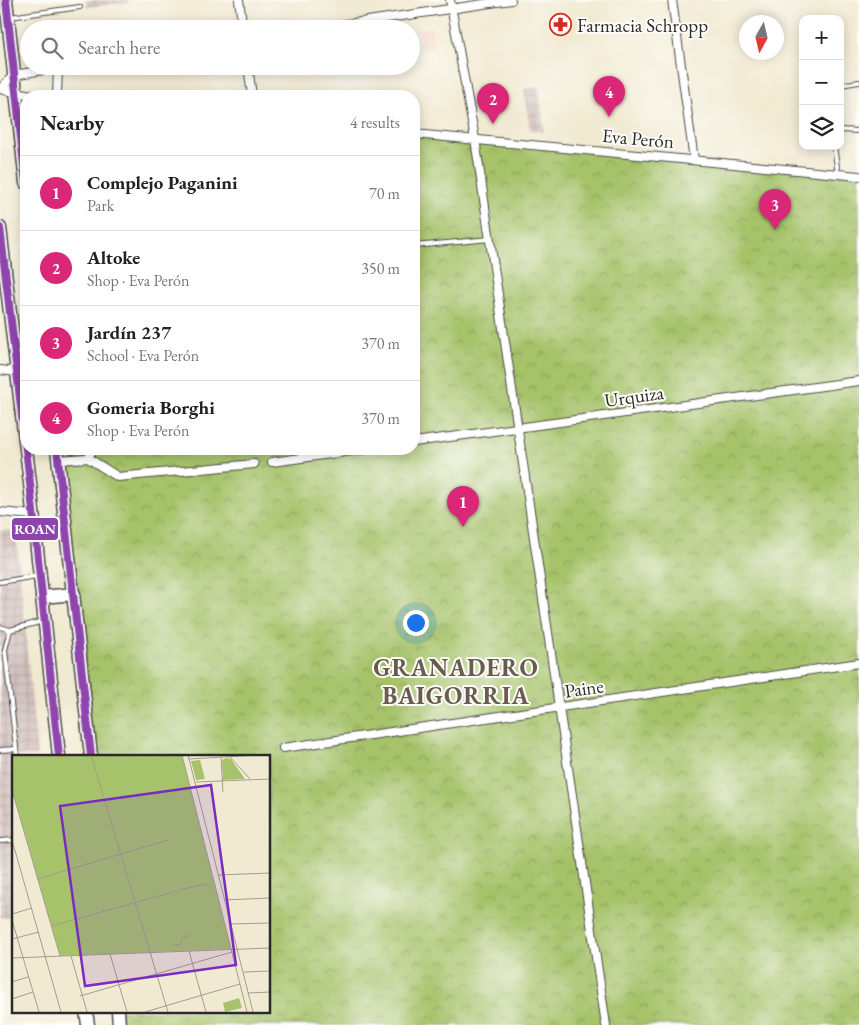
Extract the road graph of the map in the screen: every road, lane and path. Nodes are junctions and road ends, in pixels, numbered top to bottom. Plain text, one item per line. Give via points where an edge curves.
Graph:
1 (6, 0) edge
2 (239, 0) edge
3 (511, 0) edge
4 (672, 0) edge
5 (451, 4) edge
6 (80, 7) dead end
7 (8, 17) junction
8 (242, 20) edge
9 (363, 20) edge
10 (20, 74) edge
11 (14, 75) junction
12 (58, 75) edge
13 (249, 75) edge
14 (859, 82) edge
15 (844, 84) edge
16 (0, 89) edge
17 (57, 90) edge
18 (251, 90) edge
19 (16, 92) junction
20 (20, 93) edge
21 (20, 128) edge
22 (844, 130) edge
23 (859, 131) edge
24 (420, 134) edge
25 (475, 139) junction
26 (835, 150) edge
27 (694, 160) junction
28 (838, 174) junction
29 (859, 176) edge
30 (0, 229) edge
31 (490, 239) junction
32 (420, 245) edge
33 (0, 370) edge
34 (17, 372) junction
35 (859, 381) edge
36 (20, 399) edge
37 (518, 428) junction
38 (420, 441) edge
39 (26, 455) edge
40 (58, 455) edge
41 (66, 455) edge
42 (90, 455) edge
43 (323, 455) edge
44 (88, 458) junction
45 (272, 462) dead end
46 (254, 464) dead end
47 (0, 512) edge
48 (33, 515) junction
49 (40, 576) junction
50 (0, 582) edge
51 (74, 594) junction
52 (42, 597) junction
53 (44, 620) junction
54 (0, 627) edge
55 (10, 630) junction
56 (859, 663) edge
57 (559, 708) junction
58 (283, 748) dead end
59 (16, 749) junction
60 (0, 750) edge
61 (17, 755) edge
62 (59, 755) edge
63 (91, 755) edge
64 (86, 1012) edge
65 (118, 1012) edge
66 (88, 1025) edge
67 (119, 1025) edge
68 (606, 1025) edge

1 - 7 main road
2 - 8 street
3 - 5 street
4 - 27 street
5 - 9 street
5 - 25 street
6 - 7 lane
7 - 11 main road
10 - 11 street
11 - 16 street
11 - 19 main road
12 - 17 street
13 - 18 street
14 - 15 lane
16 - 19 street
19 - 20 street
19 - 21 main road
22 - 23 lane
24 - 25 street, Eva Perón
25 - 27 street, Eva Perón
25 - 31 street
26 - 28 lane
27 - 28 street, Eva Perón
28 - 29 street, Eva Perón
30 - 34 main road
31 - 32 lane
31 - 37 street
33 - 34 street
34 - 36 main road
35 - 37 street, Urquiza
37 - 38 street, Urquiza
37 - 57 street
39 - 48 main road
40 - 51 main road
41 - 44 street
42 - 44 street
43 - 45 street
44 - 46 street via 118,477
47 - 48 street
48 - 49 main road
49 - 50 lane
49 - 52 main road
51 - 52 main road
51 - 63 main road
52 - 53 main road
53 - 55 lane
53 - 62 main road
54 - 55 lane
55 - 59 lane via 5,650
56 - 57 street, Paine
57 - 58 street, Paine
57 - 68 street
59 - 60 lane
59 - 61 lane
64 - 66 main road
65 - 67 main road

